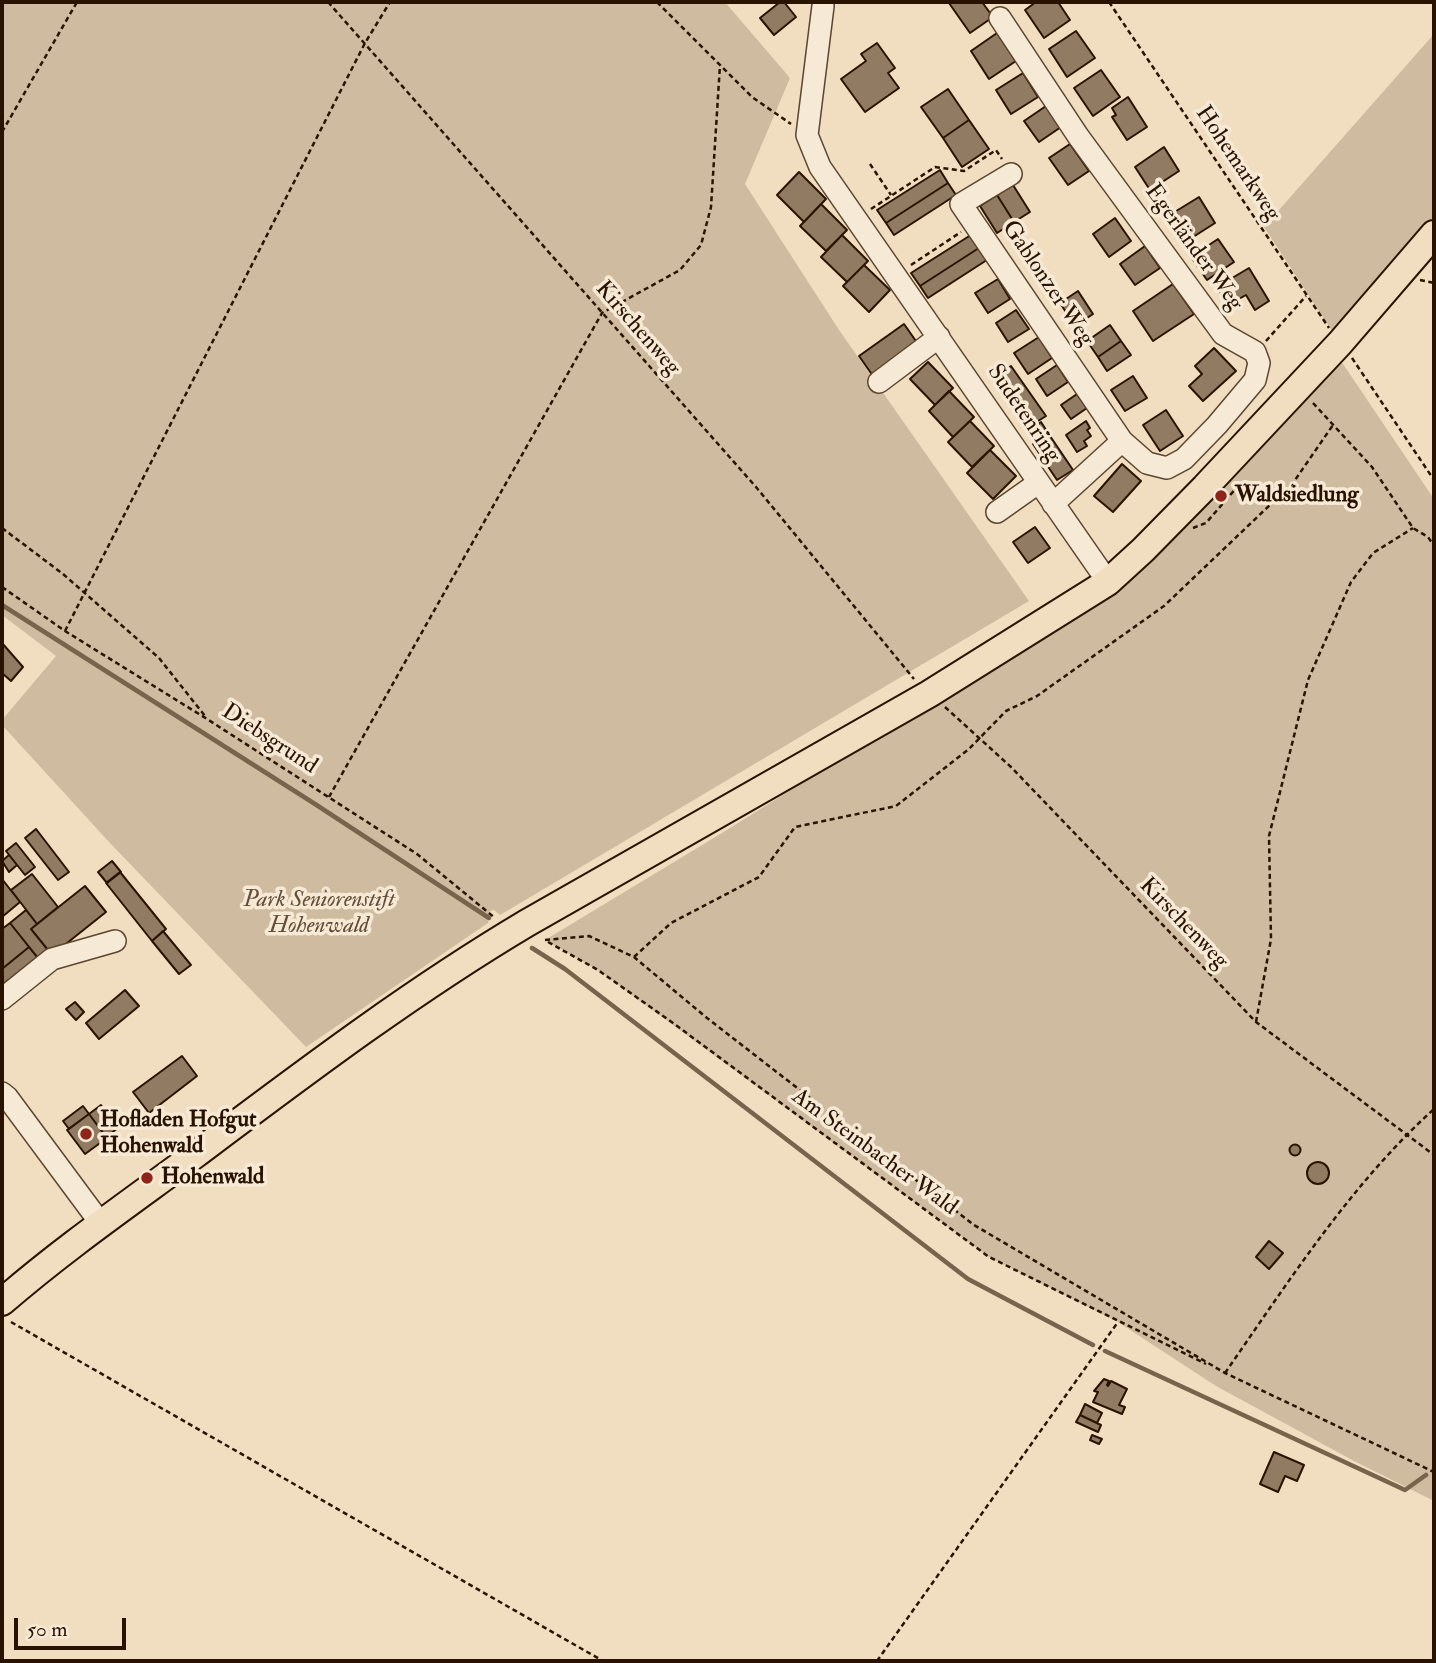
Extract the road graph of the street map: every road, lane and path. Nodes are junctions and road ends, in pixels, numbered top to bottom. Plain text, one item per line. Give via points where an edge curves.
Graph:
1 (78, 2) edge
2 (328, 2) edge
3 (390, 2) edge
4 (657, 2) edge
5 (1109, 2) edge
6 (822, 3) edge
7 (1000, 18) dead end
8 (366, 43) junction
9 (720, 65) junction
10 (2, 132) edge
11 (807, 135) junction
12 (870, 164) dead end
13 (1011, 174) joint
14 (891, 195) junction
15 (856, 218) junction
16 (974, 224) junction
17 (1434, 234) edge
18 (897, 275) junction
19 (1306, 296) junction
20 (602, 313) junction
21 (939, 337) junction
22 (1340, 344) junction
23 (1255, 352) junction
24 (879, 382) dead end
25 (1307, 397) dead end
26 (1333, 425) junction
27 (1122, 441) junction
28 (1434, 480) edge
29 (1038, 483) junction
30 (1053, 504) junction
31 (997, 512) dead end
32 (2, 528) edge
33 (1413, 528) junction
34 (1434, 546) edge
35 (1108, 582) junction
36 (2, 587) edge
37 (86, 594) junction
38 (65, 631) junction
39 (923, 688) junction
40 (208, 719) junction
41 (979, 738) junction
42 (329, 797) junction
43 (509, 933) junction
44 (115, 941) dead end
45 (634, 957) junction
46 (2, 999) edge
47 (1256, 1023) junction
48 (2, 1093) edge
49 (1434, 1109) edge
50 (1405, 1135) junction
51 (1434, 1155) edge
52 (100, 1226) junction
53 (2, 1310) edge
54 (1118, 1322) junction
55 (1225, 1373) junction
56 (1434, 1472) edge
57 (603, 1661) edge
58 (877, 1661) edge

1 - 10 path
2 - 8 path, Kirschenweg
3 - 8 path
4 - 9 path
5 - 19 path, Hohemarkweg
6 - 11 street, Sudetenring
7 - 23 street, Egerländer Weg via 1078,136 1223,334
8 - 20 path, Kirschenweg
8 - 37 path
9 - 11 path via 752,97
9 - 20 path via 711,207 701,245 680,270
11 - 15 street, Sudetenring via 820,167
12 - 14 path
13 - 14 path via 996,150 964,170 935,167
13 - 16 street, Gablonzer Weg via 961,204
14 - 15 path
15 - 18 street, Sudetenring
16 - 18 path
16 - 27 street, Gablonzer Weg
17 - 22 main road
18 - 21 street, Sudetenring
19 - 22 path, Hohemarkweg
19 - 23 path
20 - 39 path, Kirschenweg via 756,487
20 - 42 path
21 - 24 street
21 - 29 street, Sudetenring
22 - 28 path, Hohemarkweg
22 - 35 main road
23 - 27 street via 1259,363 1255,380 1184,459 1167,468 1157,466
25 - 26 path
26 - 33 path via 1372,467
26 - 41 path via 1293,483 1164,606 1037,695 1006,711
27 - 30 street
29 - 30 street, Sudetenring
29 - 31 street
30 - 35 street, Sudetenring
32 - 37 path
33 - 34 path
33 - 47 path via 1373,553 1352,583 1308,680 1269,836 1271,939
35 - 39 main road
36 - 38 path, Diebsgrund
37 - 38 path
37 - 40 path via 159,658
38 - 40 path, Diebsgrund
39 - 41 path, Kirschenweg
39 - 43 main road
40 - 42 path, Diebsgrund
41 - 45 path via 896,806 795,827 759,877 671,923
41 - 47 path, Kirschenweg
42 - 43 path, Diebsgrund via 417,854
43 - 52 main road via 404,1000
44 - 46 street via 52,959
45 - 54 path, Am Steinbacher Wald via 589,936 545,940 598,970 989,1257
45 - 55 path via 974,1225
47 - 50 path, Kirschenweg
48 - 52 street
49 - 50 path
50 - 51 path, Kirschenweg
50 - 55 path via 1359,1188
52 - 53 main road
53 - 57 path
54 - 55 path, Am Steinbacher Wald
54 - 58 path
55 - 56 path

